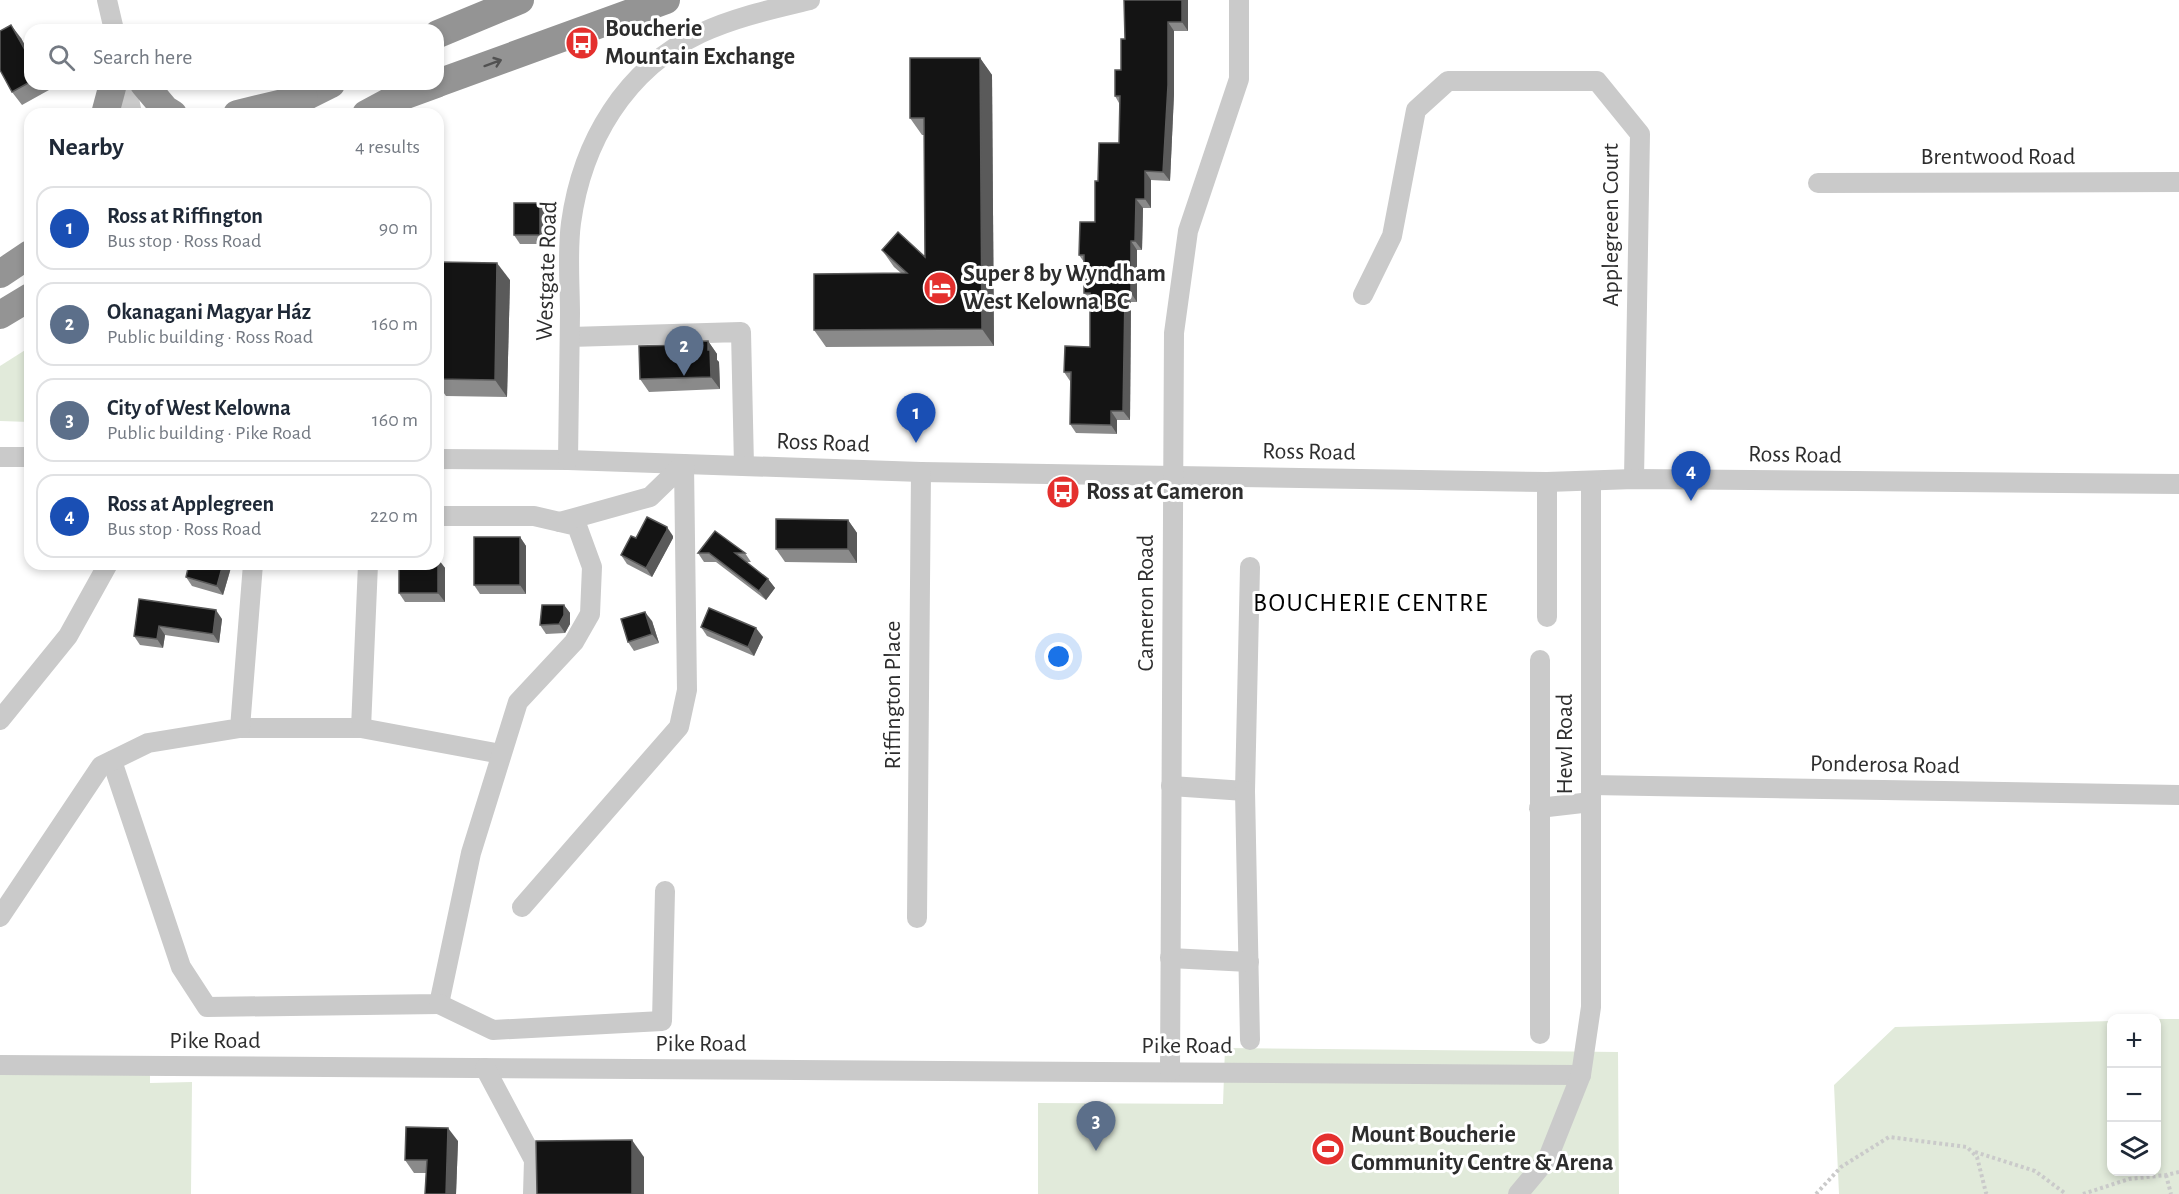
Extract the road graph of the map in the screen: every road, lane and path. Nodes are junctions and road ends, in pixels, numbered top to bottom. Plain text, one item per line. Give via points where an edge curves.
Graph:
1 (107, 0) edge
2 (520, 0) edge
3 (666, 0) edge
4 (810, 0) edge
5 (1239, 0) edge
6 (113, 24) edge
7 (444, 32) edge
8 (444, 81) edge
9 (111, 90) edge
10 (127, 90) edge
11 (149, 90) edge
12 (319, 90) edge
13 (420, 90) edge
14 (304, 98) junction
15 (107, 108) edge
16 (131, 108) edge
17 (164, 108) edge
18 (262, 108) edge
19 (283, 108) edge
20 (377, 108) edge
21 (2179, 182) edge
22 (1818, 183) dead end
23 (24, 258) edge
24 (0, 274) edge
25 (1363, 295) dead end
26 (24, 301) edge
27 (0, 315) edge
28 (570, 337) junction
29 (0, 457) edge
30 (24, 457) edge
31 (444, 459) edge
32 (568, 460) junction
33 (684, 464) junction
34 (744, 466) junction
35 (921, 472) junction
36 (1172, 475) junction
37 (1634, 479) junction
38 (1547, 482) junction
39 (1591, 482) junction
40 (2179, 484) edge
41 (444, 516) edge
42 (560, 522) junction
43 (1250, 567) dead end
44 (105, 570) edge
45 (253, 570) edge
46 (368, 570) edge
47 (1547, 618) dead end
48 (1540, 660) dead end
49 (0, 720) edge
50 (240, 728) junction
51 (361, 728) junction
52 (501, 754) junction
53 (112, 761) junction
54 (1171, 786) junction
55 (1245, 791) junction
56 (1591, 794) junction
57 (2179, 795) edge
58 (1539, 808) junction
59 (665, 891) dead end
60 (522, 907) dead end
61 (0, 917) edge
62 (917, 918) dead end
63 (1170, 958) junction
64 (1249, 962) junction
65 (439, 1004) junction
66 (1540, 1034) dead end
67 (1250, 1040) dead end
68 (0, 1065) edge
69 (485, 1068) junction
70 (1170, 1072) junction
71 (1581, 1075) junction
72 (1971, 1151) junction
73 (2179, 1172) edge
74 (2166, 1175) junction
75 (533, 1194) edge
76 (1518, 1194) edge
77 (1816, 1194) edge
78 (1988, 1194) edge
79 (2066, 1194) edge
80 (2083, 1194) edge
81 (2171, 1194) edge

1 - 6 street
2 - 7 highway
8 -> 3 highway
4 - 28 street, Westgate Road via 736,18 700,33 664,55 630,85 610,112 578,181 571,226
5 - 36 street, Cameron Road via 1239,79 1188,231 1174,333
9 - 15 highway
10 - 16 street
11 - 17 highway
12 - 14 highway
13 - 20 highway
14 - 18 highway
14 - 19 highway
21 - 22 street, Brentwood Road
23 - 24 highway
25 - 37 street, Applegreen Court via 1392,236 1416,110 1448,81 1597,81 1640,134
26 - 27 highway
28 - 32 street, Westgate Road
28 - 34 street via 741,332
29 - 30 street
31 - 32 street, Ross Road
32 - 33 street, Ross Road
33 - 34 street, Ross Road
33 - 42 street via 650,497
33 - 60 street via 687,690 679,727
34 - 35 street, Ross Road
35 - 36 street, Ross Road
35 - 62 street, Riffington Place
36 - 38 street, Ross Road
36 - 54 street, Cameron Road
37 - 39 street, Ross Road
37 - 40 street, Ross Road
38 - 39 street, Ross Road
38 - 47 street
39 - 56 street, Hewl Road
41 - 42 street via 534,516
42 - 52 street via 577,526 592,567 590,614 574,642 518,702
43 - 55 street
44 - 49 street via 68,636
45 - 50 street
46 - 51 street
48 - 58 street, Hewl Road
50 - 51 street
50 - 53 street via 148,743
51 - 52 street
52 - 65 street via 471,853
53 - 61 street via 101,766
53 - 65 street via 181,967 207,1007
54 - 55 street
54 - 63 street, Cameron Road
55 - 64 street
56 - 57 street, Ponderosa Road
56 - 58 street, Ponderosa Road
56 - 71 street, Hewl Road via 1591,1007
58 - 66 street, Hewl Road
59 - 65 street via 662,1021 493,1030
63 - 64 street
63 - 70 street, Cameron Road
64 - 67 street
68 - 69 street, Pike Road
69 - 70 street, Pike Road
69 - 75 street via 534,1160
70 - 71 street, Pike Road
71 - 76 street, Hewl Road via 1548,1158
72 - 77 path via 1967,1147 1889,1137 1841,1167
72 - 78 path via 1977,1156
72 - 79 path via 2035,1171
73 - 74 path
74 - 80 path via 2129,1179
74 - 81 path

